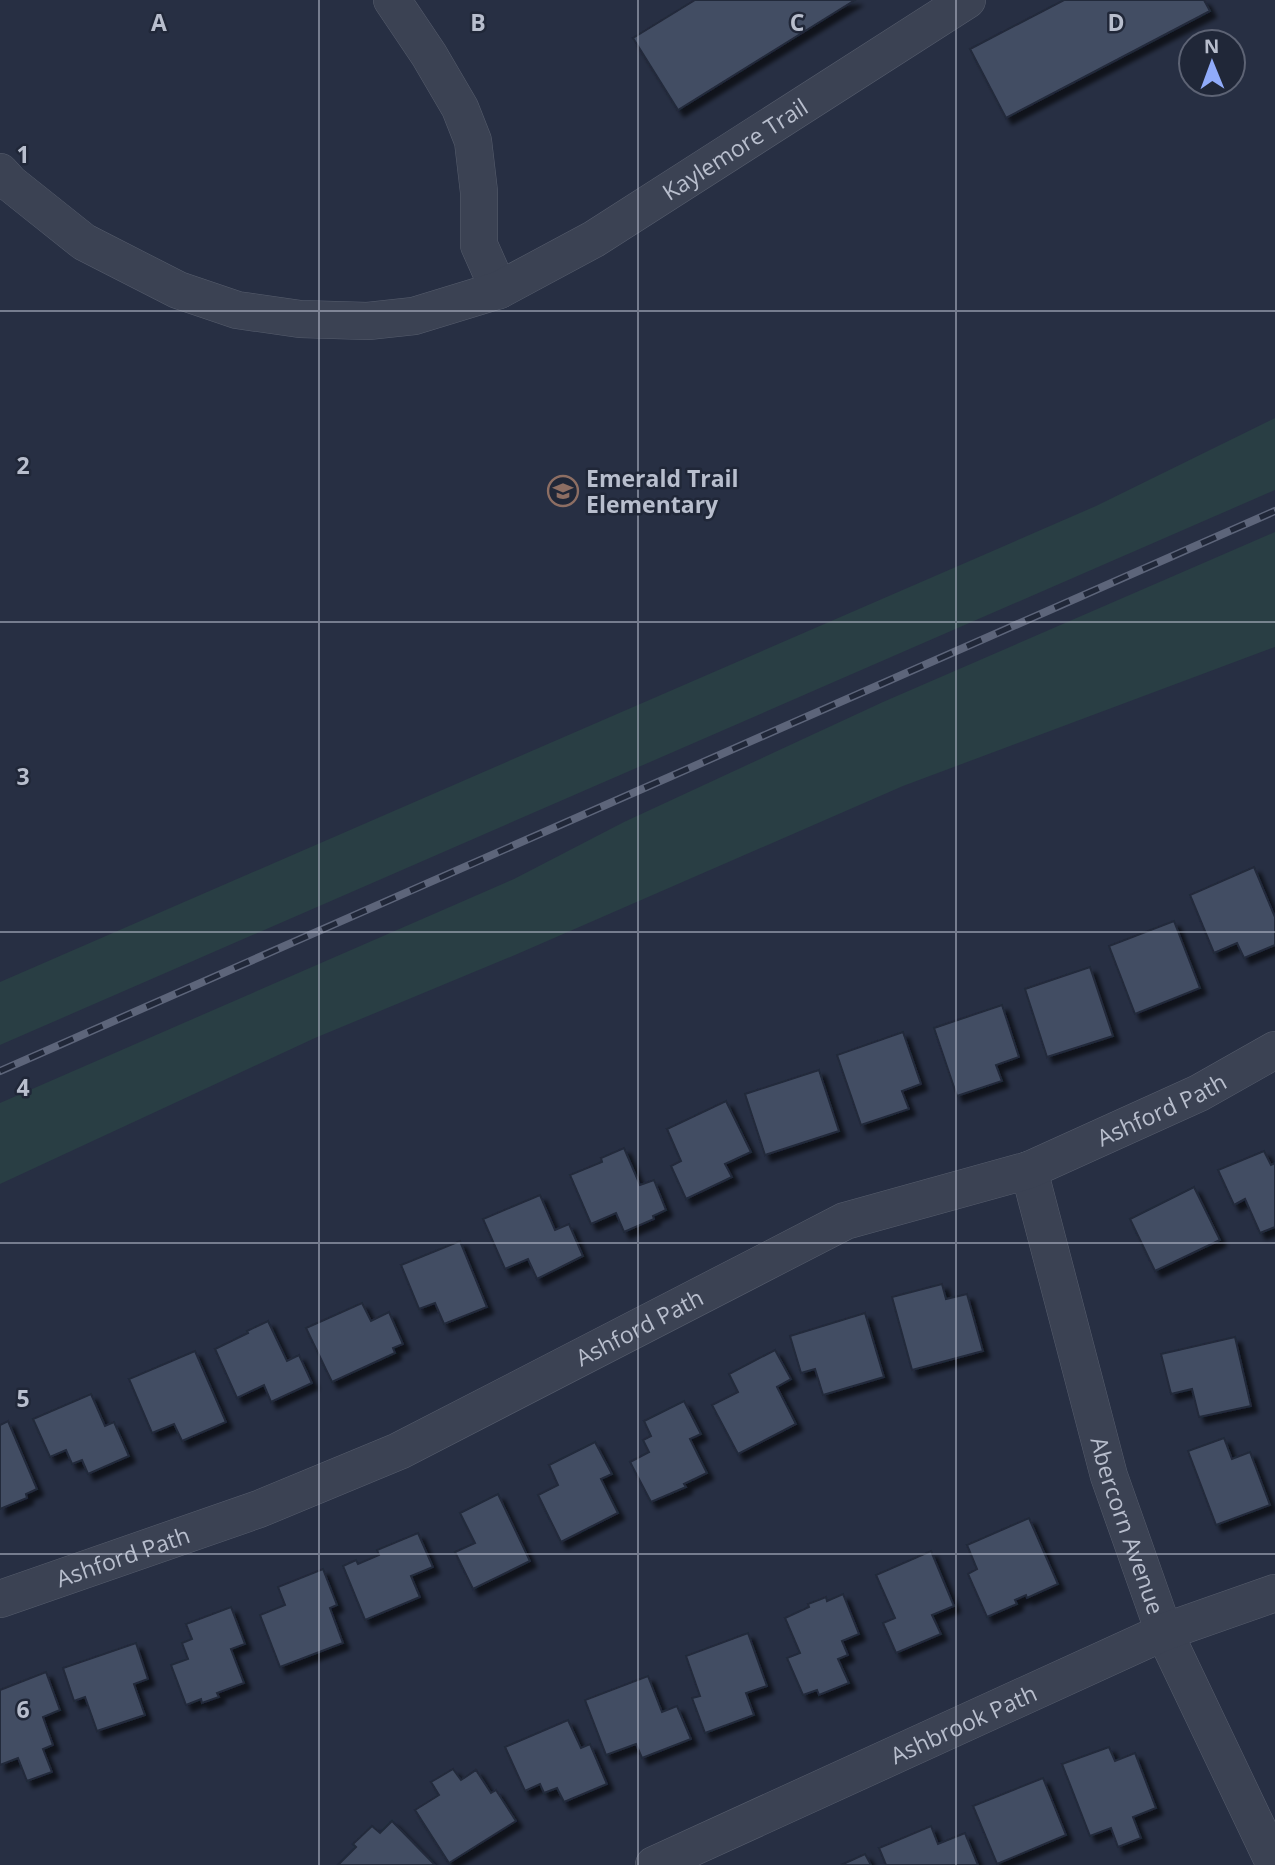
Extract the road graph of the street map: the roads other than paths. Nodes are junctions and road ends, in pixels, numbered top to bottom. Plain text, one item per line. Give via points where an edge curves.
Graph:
1 (392, 0) edge
2 (967, 0) edge
3 (0, 172) edge
4 (499, 290) junction
5 (1275, 1050) edge
6 (1028, 1170) junction
7 (1275, 1593) edge
8 (0, 1599) edge
9 (1164, 1632) junction
10 (654, 1865) edge
11 (1275, 1865) edge

1 - 4 street via 454,98 473,141 479,245
2 - 4 street, Kaylemore Trail via 594,239
3 - 4 street, Kaylemore Trail via 84,242 178,290 237,310 300,319 368,321 414,316
5 - 6 street, Ashford Path via 1199,1093
6 - 8 street, Ashford Path via 845,1221 399,1451 260,1509
6 - 9 street, Abercorn Avenue via 1110,1476
7 - 9 street, Ashbrook Path
9 - 10 street, Ashbrook Path
9 - 11 street, Abercorn Avenue

